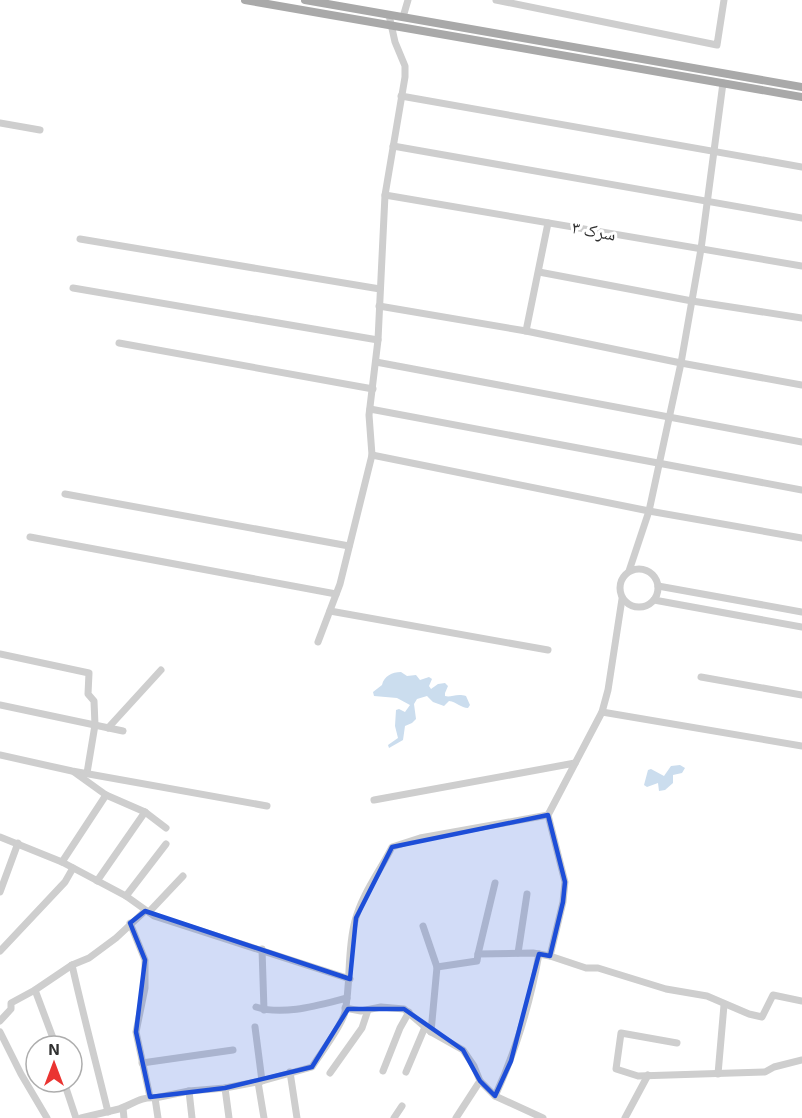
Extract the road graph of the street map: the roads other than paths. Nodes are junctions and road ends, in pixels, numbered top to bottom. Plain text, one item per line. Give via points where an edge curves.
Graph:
1 (245, 0) edge
2 (306, 0) edge
3 (408, 0) edge
4 (496, 0) edge
5 (724, 0) edge
6 (389, 15) junction
7 (403, 17) junction
8 (392, 25) junction
9 (723, 83) junction
10 (802, 87) edge
11 (401, 96) junction
12 (802, 97) edge
13 (0, 123) edge
14 (40, 130) dead end
15 (393, 146) junction
16 (716, 152) junction
17 (802, 166) edge
18 (385, 195) junction
19 (708, 202) junction
20 (802, 218) edge
21 (548, 222) junction
22 (80, 239) dead end
23 (701, 249) junction
24 (802, 266) edge
25 (539, 272) junction
26 (73, 288) dead end
27 (380, 289) junction
28 (692, 301) junction
29 (379, 306) junction
30 (802, 318) edge
31 (526, 331) junction
32 (378, 340) junction
33 (119, 343) dead end
34 (376, 362) junction
35 (681, 363) junction
36 (802, 385) edge
37 (373, 389) junction
38 (370, 409) junction
39 (669, 418) junction
40 (802, 442) edge
41 (372, 455) junction
42 (659, 464) junction
43 (802, 490) edge
44 (65, 494) dead end
45 (649, 511) junction
46 (30, 537) dead end
47 (802, 538) edge
48 (349, 546) junction
49 (629, 571) junction
50 (658, 586) junction
51 (336, 594) junction
52 (622, 599) junction
53 (654, 600) junction
54 (330, 611) junction
55 (802, 612) edge
56 (802, 627) edge
57 (318, 642) dead end
58 (548, 650) dead end
59 (0, 654) edge
60 (161, 670) dead end
61 (701, 677) dead end
62 (802, 695) edge
63 (0, 705) edge
64 (602, 712) junction
65 (95, 725) junction
66 (108, 728) junction
67 (123, 731) dead end
68 (802, 746) edge
69 (0, 755) edge
70 (575, 763) junction
71 (72, 771) junction
72 (87, 773) junction
73 (106, 795) junction
74 (374, 800) dead end
75 (267, 806) dead end
76 (145, 812) junction
77 (548, 815) junction
78 (166, 828) dead end
79 (0, 837) edge
80 (18, 843) junction
81 (166, 844) dead end
82 (62, 862) junction
83 (73, 868) junction
84 (183, 876) dead end
85 (97, 880) junction
86 (495, 883) dead end
87 (0, 892) edge
88 (527, 894) dead end
89 (126, 896) junction
90 (147, 911) junction
91 (130, 923) junction
92 (423, 926) dead end
93 (262, 949) junction
94 (0, 951) edge
95 (518, 953) junction
96 (478, 954) junction
97 (539, 954) junction
98 (550, 956) junction
99 (72, 965) junction
100 (437, 967) junction
101 (350, 979) junction
102 (35, 990) junction
103 (347, 998) junction
104 (802, 1001) edge
105 (724, 1005) junction
106 (256, 1007) dead end
107 (345, 1008) junction
108 (264, 1010) junction
109 (368, 1010) junction
110 (409, 1012) junction
111 (0, 1021) edge
112 (255, 1027) dead end
113 (428, 1029) junction
114 (0, 1032) edge
115 (52, 1034) edge
116 (677, 1043) dead end
117 (234, 1050) dead end
118 (802, 1060) edge
119 (142, 1063) junction
120 (383, 1071) dead end
121 (290, 1072) junction
122 (406, 1072) dead end
123 (330, 1073) dead end
124 (718, 1074) junction
125 (648, 1075) junction
126 (260, 1081) junction
127 (480, 1081) junction
128 (225, 1088) junction
129 (189, 1091) junction
130 (68, 1094) edge
131 (495, 1096) junction
132 (153, 1098) junction
133 (402, 1106) dead end
134 (123, 1107) junction
135 (108, 1112) junction
136 (47, 1118) edge
137 (76, 1118) edge
138 (81, 1118) edge
139 (124, 1118) edge
140 (158, 1118) edge
141 (192, 1118) edge
142 (229, 1118) edge
143 (264, 1118) edge
144 (297, 1118) edge
145 (394, 1118) edge
146 (456, 1118) edge
147 (543, 1118) edge
148 (625, 1118) edge

1 - 8 main road
2 - 6 main road
3 - 7 street
4 - 5 street via 717,45
6 - 7 main road
6 - 8 street
7 - 10 main road
8 - 9 main road
8 - 11 street via 405,66
9 - 12 main road
9 - 16 street
11 - 15 street
11 - 16 street
13 - 14 street
15 - 18 street
15 - 19 street
16 - 17 street
16 - 19 street
18 - 21 street, سرک ۳
18 - 27 street
19 - 20 street
19 - 23 street
21 - 23 street, سرک ۳
21 - 25 street
22 - 27 street
23 - 24 street, سرک ۳
23 - 28 street
25 - 28 street
25 - 31 street
26 - 32 street
27 - 29 street
28 - 30 street
28 - 35 street
29 - 31 street
29 - 32 street
31 - 35 street
32 - 34 street
33 - 37 street
34 - 37 street
34 - 39 street
35 - 36 street
35 - 39 street
37 - 38 street
38 - 41 street
38 - 42 street
39 - 40 street
39 - 42 street
41 - 45 street
41 - 48 street
42 - 43 street
42 - 45 street
44 - 48 street
45 - 47 street
45 - 49 street
46 - 51 street
48 - 51 street
49 - 50 street via 647,570
49 - 52 street via 621,579
50 - 53 street
50 - 55 street
51 - 54 street
52 - 53 street via 638,607
52 - 64 street
53 - 56 street
54 - 57 street
54 - 58 street
59 - 65 street via 87,671
60 - 66 street
61 - 62 street
63 - 65 street
64 - 68 street
64 - 70 street
65 - 66 street
65 - 72 street
66 - 67 street
69 - 71 street
70 - 74 street
70 - 77 street
71 - 72 street
71 - 73 street
72 - 75 street
73 - 76 street
73 - 82 street
76 - 78 street
76 - 85 street
77 - 98 street via 565,882
77 - 101 street via 420,838 392,847 356,918
79 - 80 street
80 - 82 street
80 - 87 street
81 - 89 street
82 - 83 street
83 - 85 street
83 - 94 street via 65,882
84 - 90 street
85 - 89 street
86 - 96 street
88 - 95 street
89 - 90 street
90 - 91 street
90 - 93 street
91 - 99 street via 89,958
91 - 119 street via 145,960 145,988 136,1032
92 - 100 street
93 - 101 street
93 - 108 street
95 - 96 street
95 - 97 street
96 - 100 street via 477,962
97 - 98 street
97 - 131 street via 523,1023
98 - 105 street via 666,989 707,996
99 - 102 street
99 - 135 street
100 - 113 street
101 - 103 street
102 - 111 street via 11,1003 11,1009
102 - 115 street
103 - 107 street
103 - 108 street via 311,1007
104 - 105 street via 773,995 762,1017
105 - 124 street
106 - 108 street
107 - 109 street
107 - 121 street via 312,1067
109 - 110 street via 381,1007
109 - 123 street via 362,1028
110 - 113 street
110 - 120 street
112 - 126 street
113 - 122 street
113 - 127 street via 463,1050
114 - 136 street
116 - 125 street via 621,1033 616,1069
117 - 119 street
118 - 124 street via 765,1072
119 - 132 street
121 - 126 street
121 - 144 street
124 - 125 street
125 - 148 street
126 - 128 street
126 - 143 street
127 - 131 street
127 - 146 street
128 - 129 street
128 - 142 street
129 - 132 street
129 - 141 street
130 - 137 street
131 - 147 street
132 - 134 street
132 - 140 street
133 - 145 street
134 - 135 street
134 - 139 street
135 - 138 street

